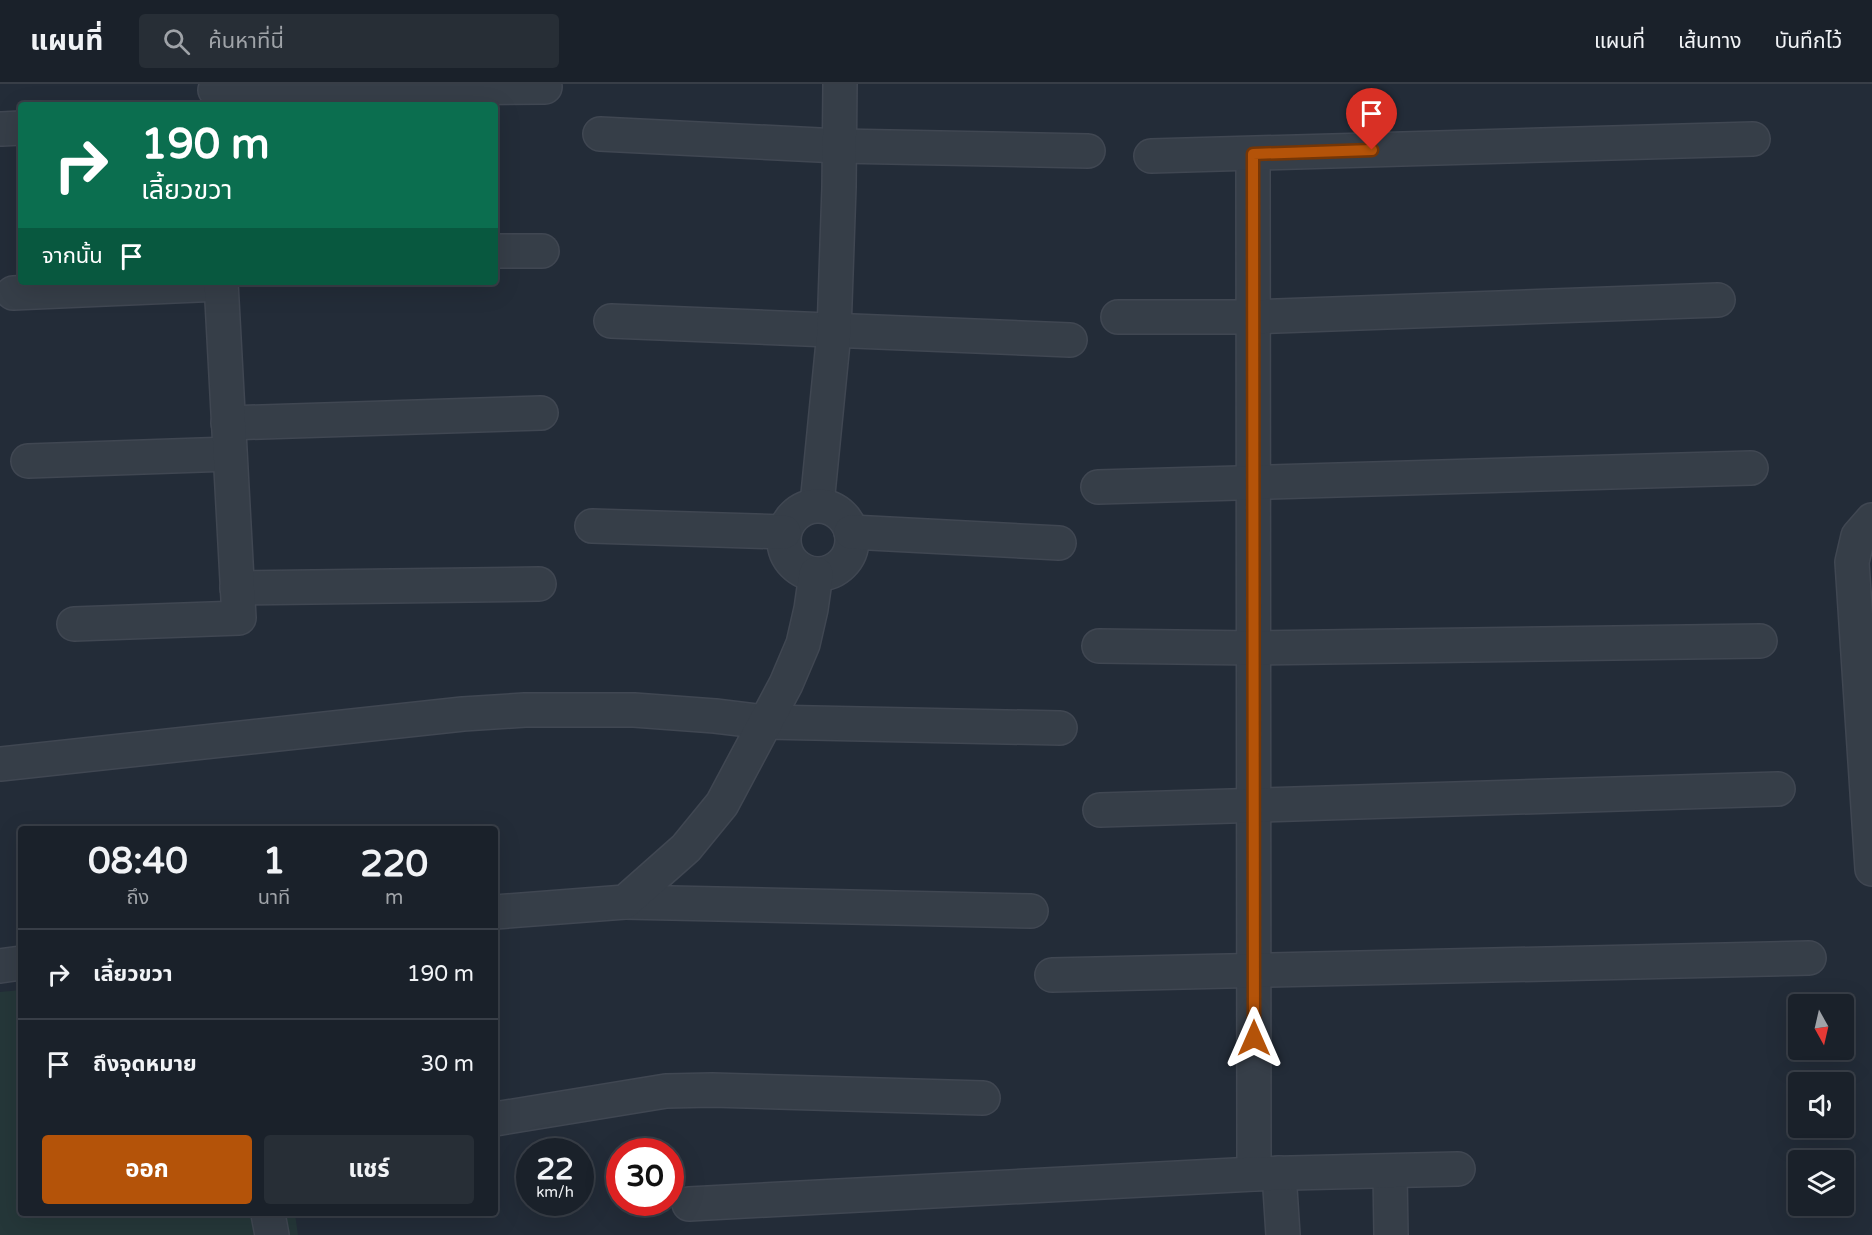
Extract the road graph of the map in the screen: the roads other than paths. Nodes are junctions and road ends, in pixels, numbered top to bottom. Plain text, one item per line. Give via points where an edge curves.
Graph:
1 (840, 84) edge
2 (545, 87) dead end
3 (215, 93) edge
4 (600, 134) dead end
5 (1753, 139) dead end
6 (839, 146) junction
7 (1088, 151) dead end
8 (1253, 154) junction
9 (1151, 156) dead end
10 (498, 251) edge
11 (542, 251) dead end
12 (179, 285) edge
13 (221, 285) edge
14 (13, 293) dead end
15 (1718, 300) dead end
16 (1118, 317) dead end
17 (1252, 317) junction
18 (611, 321) dead end
19 (834, 332) junction
20 (1070, 340) dead end
21 (541, 413) dead end
22 (229, 439) junction
23 (28, 461) dead end
24 (1751, 468) dead end
25 (1254, 483) junction
26 (1098, 487) dead end
27 (817, 504) junction
28 (1872, 520) edge
29 (592, 525) dead end
30 (783, 532) junction
31 (851, 532) junction
32 (1059, 543) dead end
33 (816, 574) junction
34 (539, 584) dead end
35 (237, 588) junction
36 (74, 624) dead end
37 (1760, 640) dead end
38 (1099, 646) dead end
39 (1254, 648) junction
40 (766, 722) junction
41 (1060, 728) dead end
42 (0, 764) edge
43 (1778, 789) dead end
44 (1253, 806) junction
45 (1100, 810) dead end
46 (1872, 869) edge
47 (625, 902) junction
48 (1031, 911) dead end
49 (498, 912) edge
50 (1809, 958) dead end
51 (18, 963) edge
52 (0, 966) edge
53 (1254, 970) junction
54 (1052, 975) dead end
55 (983, 1098) dead end
56 (498, 1119) edge
57 (1458, 1168) dead end
58 (1390, 1172) junction
59 (1267, 1173) junction
60 (689, 1204) dead end
61 (268, 1216) edge
62 (272, 1235) edge
63 (1283, 1235) edge
64 (1391, 1235) edge

1 - 6 street
2 - 3 street
4 - 6 street
5 - 8 street
6 - 7 street
6 - 19 street
8 - 9 street
8 - 17 street
10 - 11 street
12 - 14 street
13 - 22 street
15 - 17 street
16 - 17 street
17 - 25 street
18 - 19 street
19 - 20 street
19 - 27 street
21 - 22 street
22 - 23 street
22 - 35 street
24 - 25 street
25 - 26 street
25 - 39 street
27 - 30 street via 790,518
27 - 31 street via 840,513
28 - 46 street via 1858,536 1852,562
29 - 30 street
30 - 33 street via 790,561 801,570
31 - 32 street
31 - 33 street via 848,557 831,572
33 - 40 street via 803,644
34 - 35 street
35 - 36 street via 239,618
37 - 39 street
38 - 39 street
39 - 44 street
40 - 41 street
40 - 42 street via 634,710 525,710
40 - 47 street via 722,804 686,848
43 - 44 street
44 - 45 street
44 - 53 street
47 - 48 street
47 - 49 street
50 - 53 street
51 - 52 street
53 - 54 street
53 - 59 street
55 - 56 street via 666,1091
57 - 58 street
58 - 59 street
58 - 64 street
59 - 60 street
59 - 63 street
61 - 62 street

